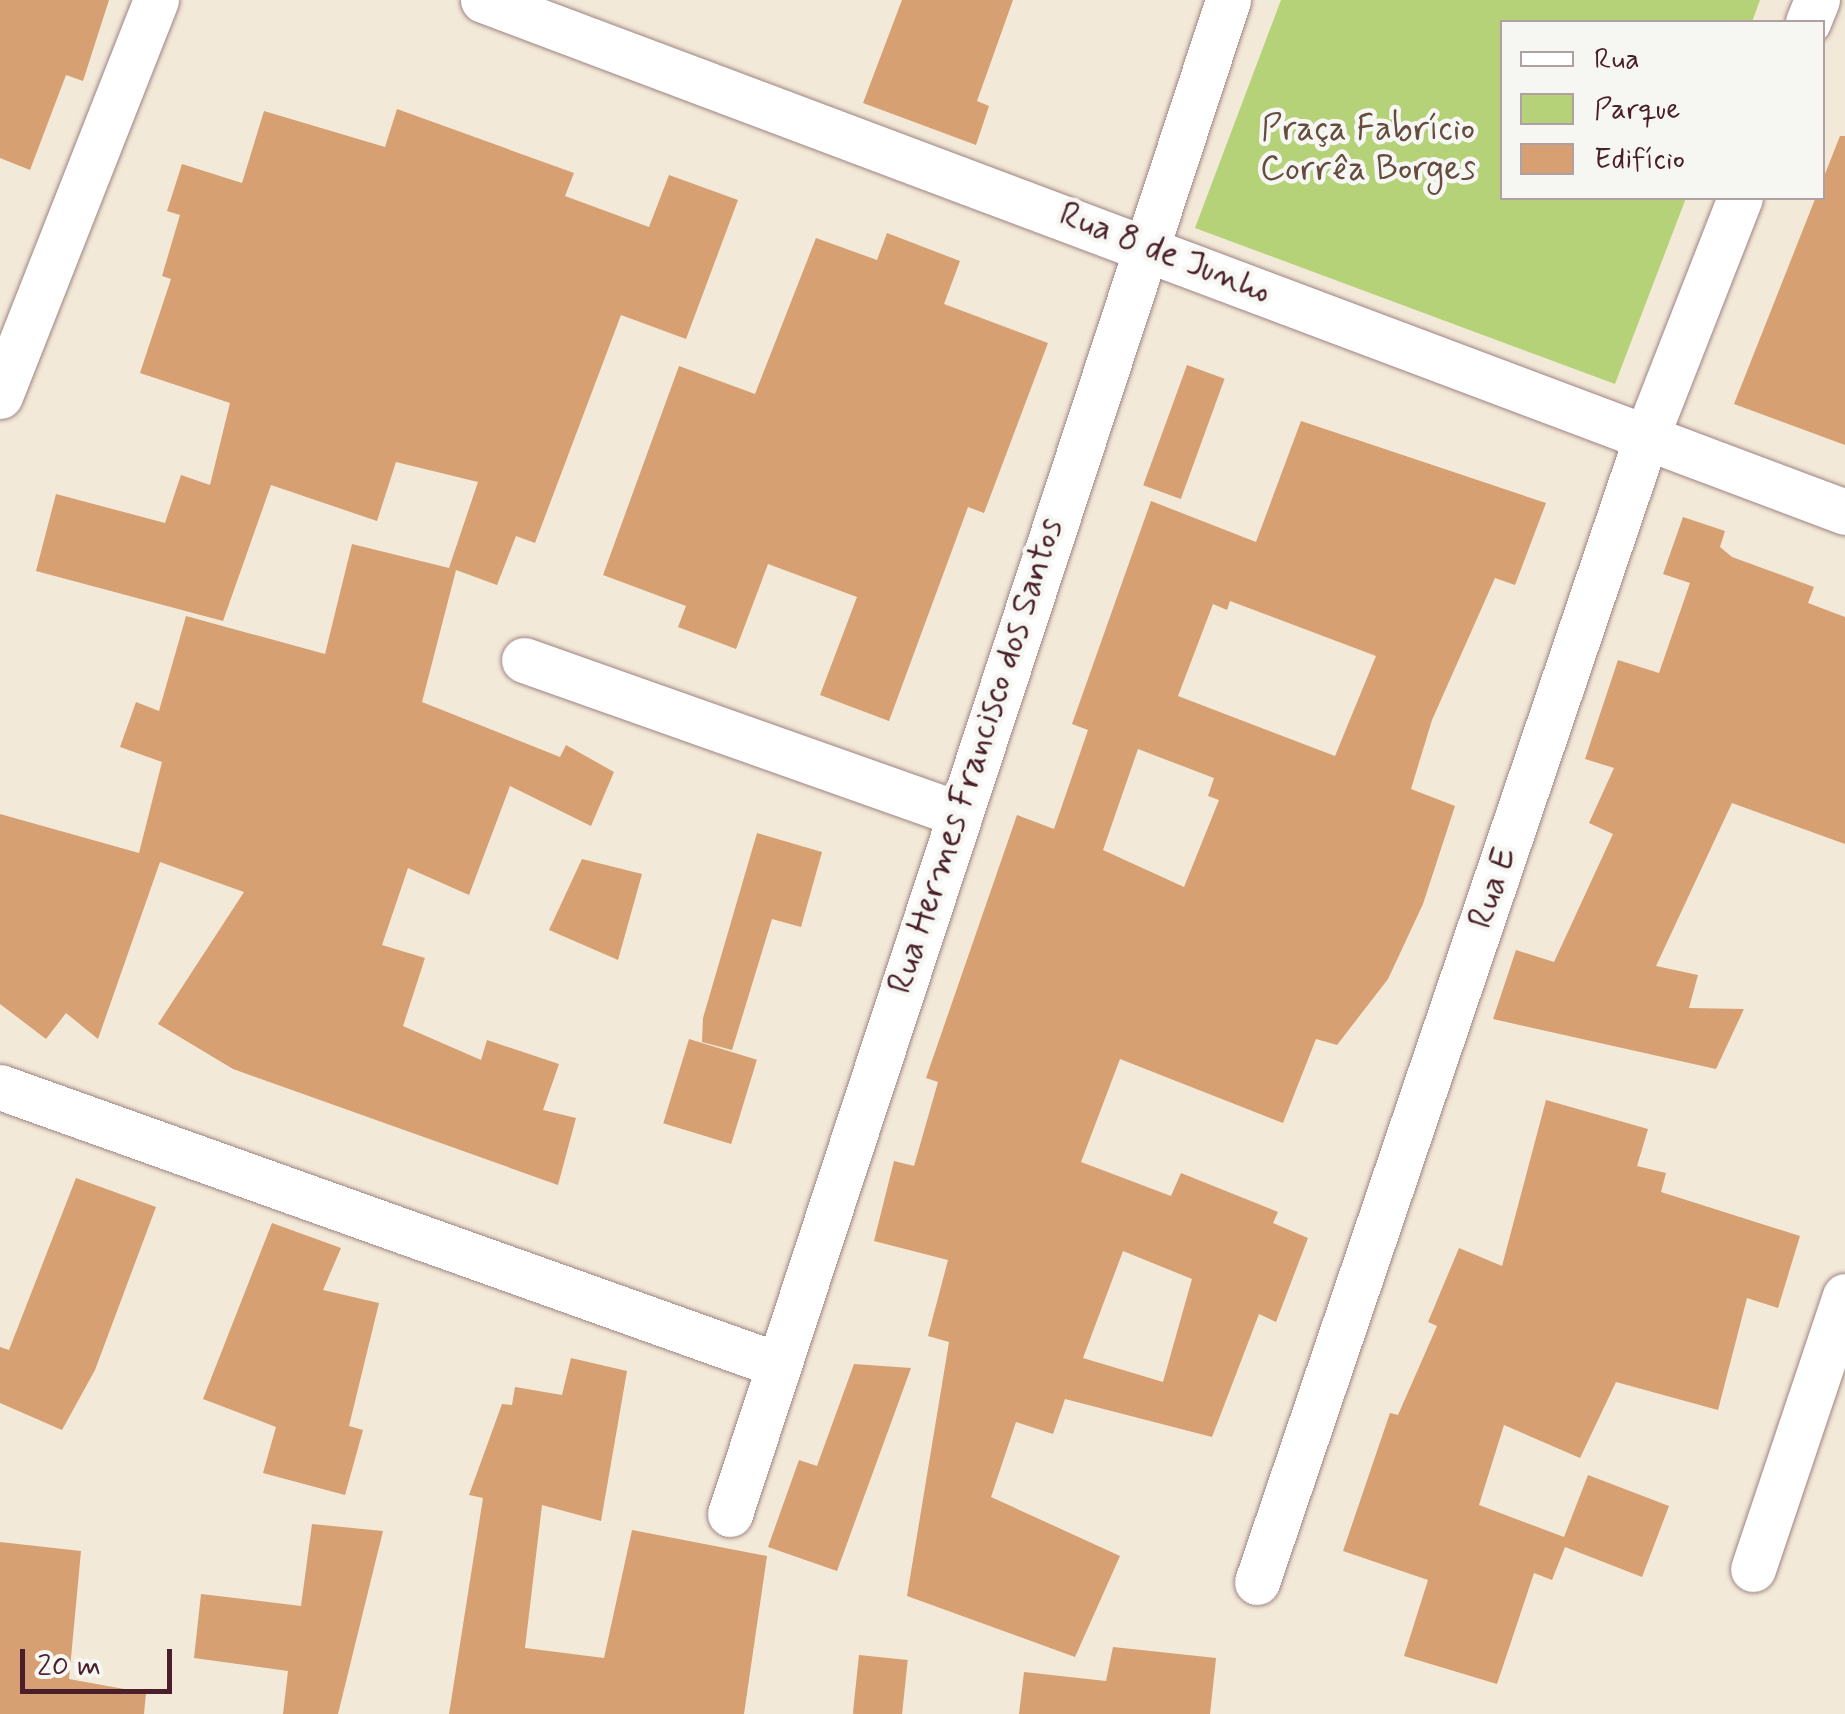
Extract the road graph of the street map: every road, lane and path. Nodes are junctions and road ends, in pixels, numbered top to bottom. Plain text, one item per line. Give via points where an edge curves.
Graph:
1 (156, 0) edge
2 (483, 0) edge
3 (1228, 0) edge
4 (1739, 200) edge
5 (1146, 246) junction
6 (0, 396) edge
7 (1647, 435) junction
8 (1845, 512) edge
9 (524, 660) dead end
10 (957, 814) junction
11 (0, 1087) edge
12 (1845, 1296) edge
13 (773, 1364) junction
14 (730, 1514) dead end
15 (1752, 1569) dead end
16 (1257, 1582) dead end

1 - 6 street
2 - 5 street, Rua 8 de Junho
3 - 5 street, Rua Hermes Francisco dos Santos
4 - 7 street, Rua E
5 - 7 street, Rua 8 de Junho
5 - 10 street, Rua Hermes Francisco dos Santos
7 - 8 street, Rua 8 de Junho
7 - 16 street, Rua E
9 - 10 street
10 - 13 street, Rua Hermes Francisco dos Santos
11 - 13 street
12 - 15 street
13 - 14 street, Rua Hermes Francisco dos Santos

